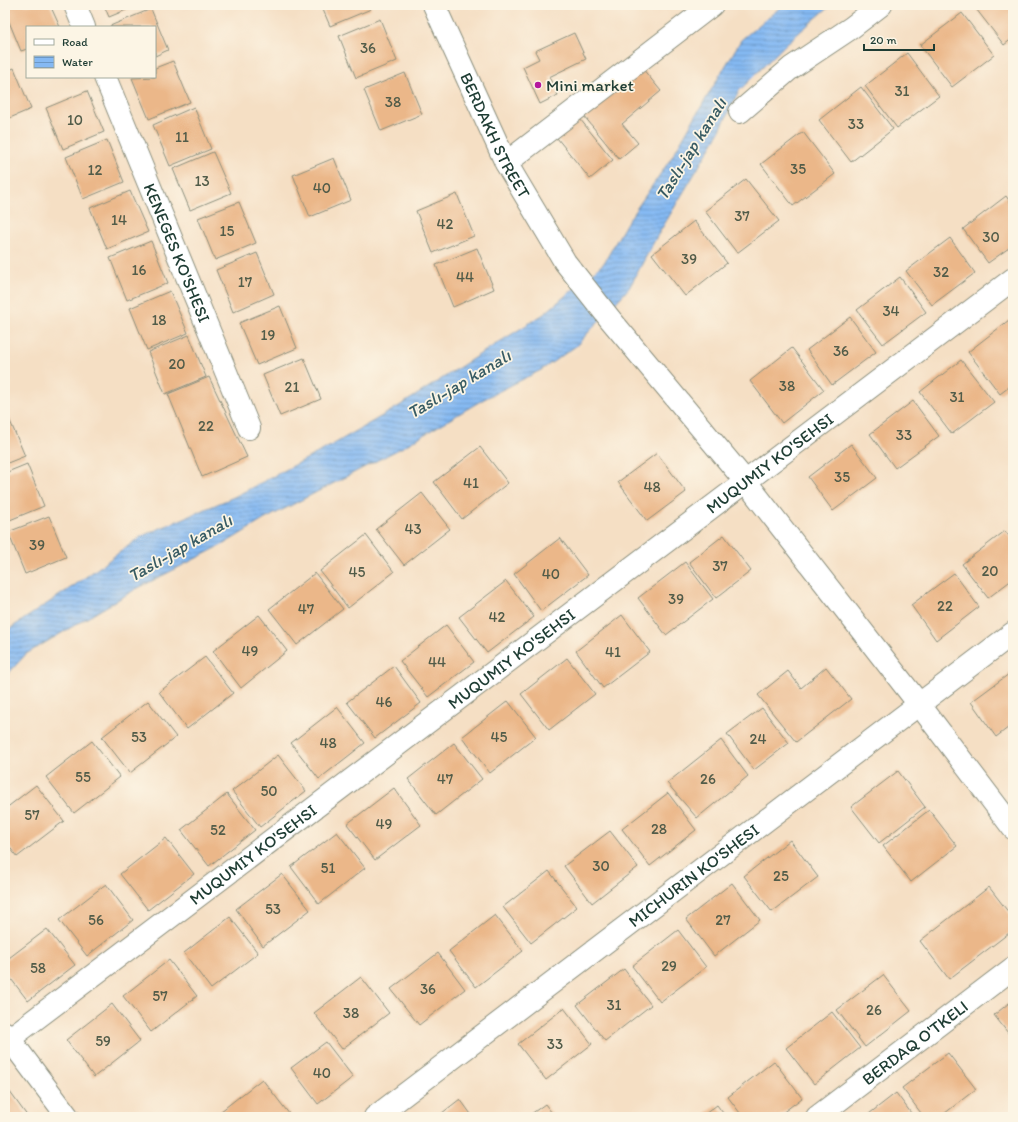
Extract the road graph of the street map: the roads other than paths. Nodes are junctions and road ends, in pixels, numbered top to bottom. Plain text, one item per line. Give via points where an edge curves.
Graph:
1 (75, 5) edge
2 (434, 5) edge
3 (712, 5) edge
4 (881, 5) edge
5 (84, 26) edge
6 (105, 78) edge
7 (740, 112) dead end
8 (506, 163) junction
9 (1013, 279) edge
10 (249, 428) dead end
11 (746, 482) junction
12 (1013, 633) edge
13 (919, 704) junction
14 (1013, 828) edge
15 (1013, 968) edge
16 (7, 1036) edge
17 (68, 1117) edge
18 (375, 1117) edge
19 (817, 1117) edge

1 - 5 street
2 - 8 street, BERDAKH STREET
3 - 8 street
4 - 7 street via 791,68
6 - 10 street, KENEGES KO'SHESI
8 - 11 street, BERDAKH STREET via 565,262
9 - 11 street, MUQUMIY KO'SEHSI
11 - 13 street, BERDAKH STREET
11 - 16 street, MUQUMIY KO'SEHSI
12 - 13 street, MICHURIN KO'SHESI
13 - 14 street, BERDAKH STREET
13 - 18 street, MICHURIN KO'SHESI
15 - 19 street, BERDAQ O'TKELI
16 - 17 street

